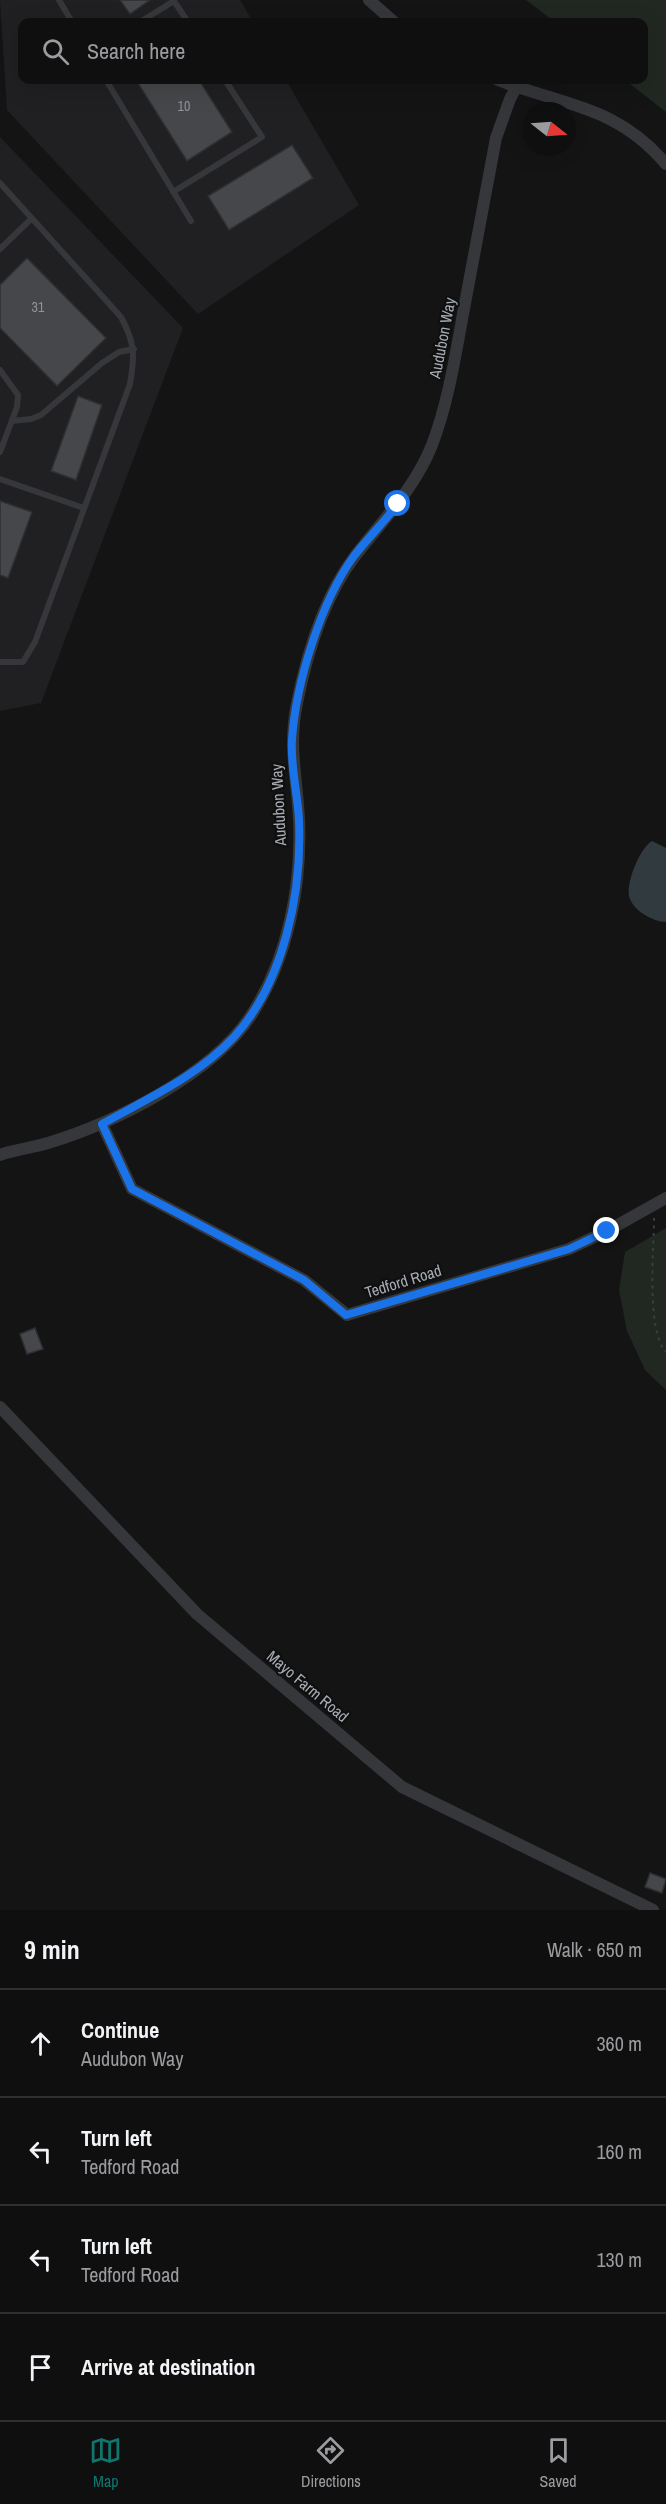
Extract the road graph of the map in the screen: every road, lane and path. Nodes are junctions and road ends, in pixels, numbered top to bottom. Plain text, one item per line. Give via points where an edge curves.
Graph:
1 (58, 0) edge
2 (369, 0) edge
3 (69, 18) edge
4 (146, 18) edge
5 (185, 18) edge
6 (389, 18) edge
7 (108, 84) edge
8 (228, 84) edge
9 (511, 84) edge
10 (517, 86) junction
11 (666, 164) edge
12 (0, 183) edge
13 (173, 192) junction
14 (31, 219) junction
15 (191, 221) dead end
16 (0, 249) edge
17 (134, 349) junction
18 (0, 370) edge
19 (12, 421) junction
20 (0, 452) edge
21 (0, 479) edge
22 (84, 508) junction
23 (0, 662) edge
24 (102, 1124) junction
25 (0, 1155) edge
26 (666, 1198) edge
27 (654, 1206) junction
28 (666, 1352) edge
29 (0, 1407) edge
30 (653, 1910) edge

1 - 3 lane
2 - 6 street
4 - 5 lane via 174,1
7 - 13 lane
8 - 13 lane via 262,137
9 - 10 street
10 - 11 street via 609,117 634,133
10 - 24 street, Audubon Way via 496,138 447,395 432,445 398,504 340,579 311,648 292,740 299,822 295,897 274,974 252,1014 212,1057 186,1077
12 - 14 lane
13 - 15 lane
14 - 16 lane
14 - 17 lane via 121,317
17 - 19 lane via 119,352 102,363 41,415
17 - 22 lane via 130,384
18 - 19 lane via 18,395
19 - 20 lane
21 - 22 lane
22 - 23 lane via 29,655 23,662
24 - 25 street, Audubon Way
24 - 27 street, Tedford Road via 132,1189 304,1280 346,1315 569,1249
26 - 27 street, Tedford Road
27 - 28 path via 652,1313 659,1343
29 - 30 street, Mayo Farm Road via 197,1614 402,1786

